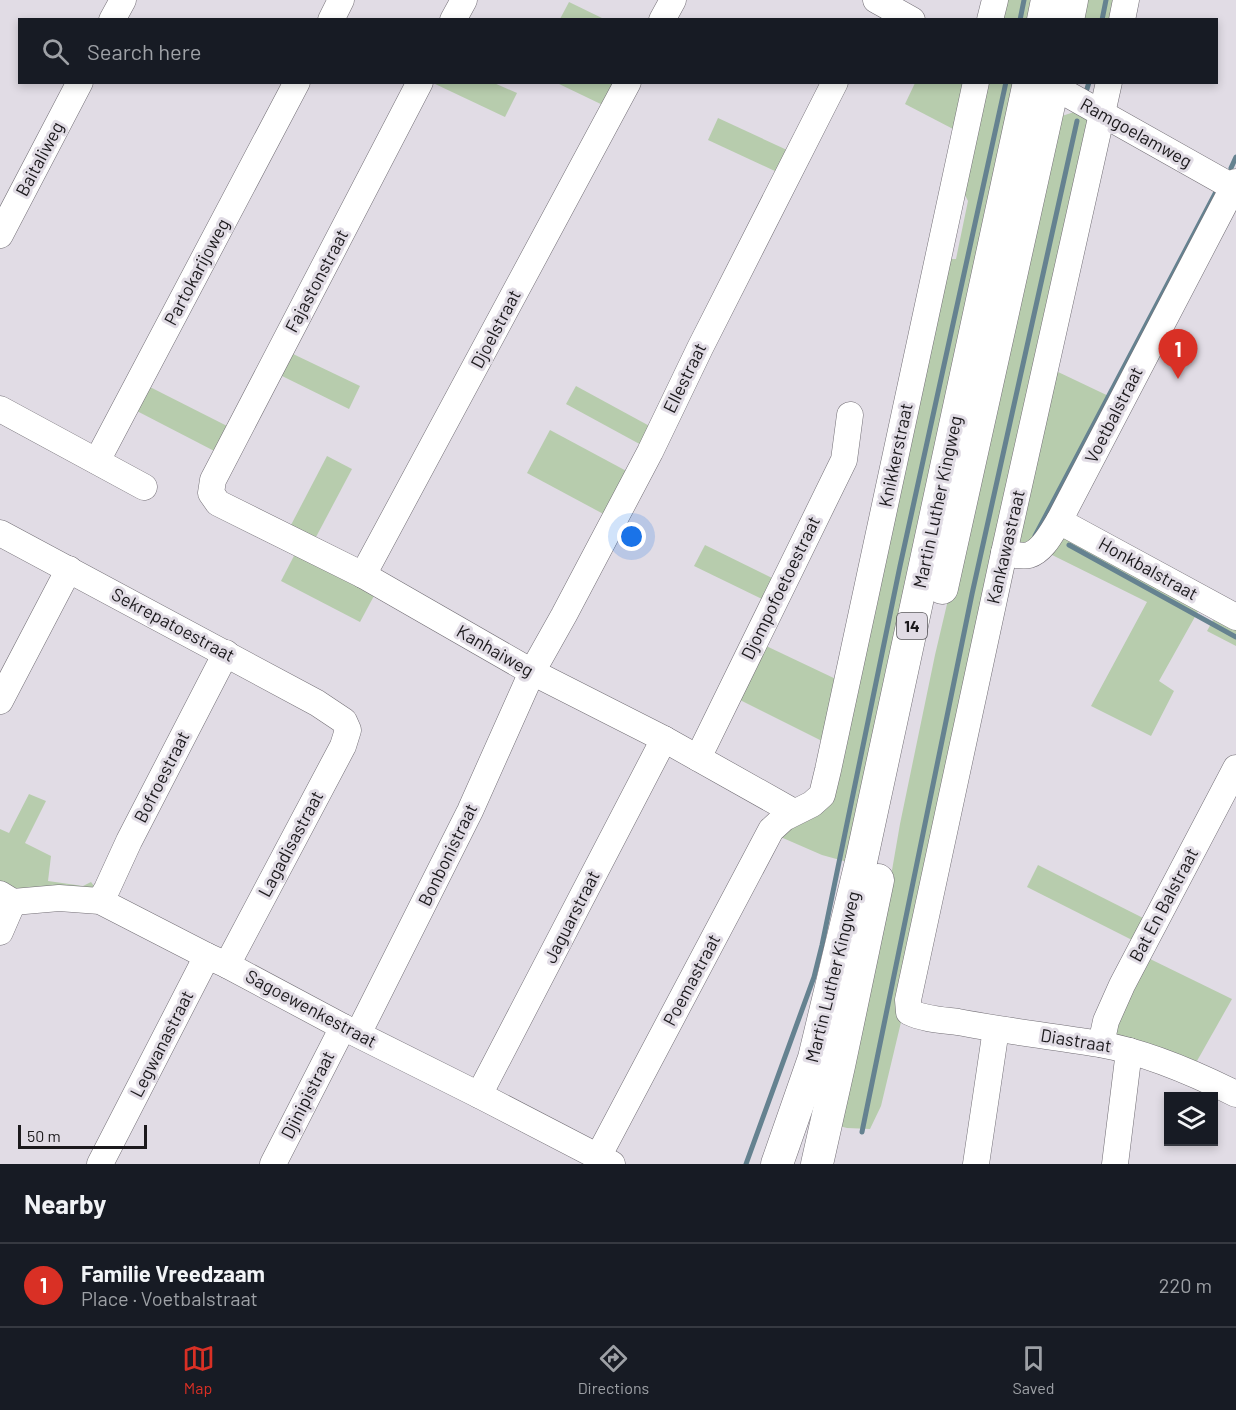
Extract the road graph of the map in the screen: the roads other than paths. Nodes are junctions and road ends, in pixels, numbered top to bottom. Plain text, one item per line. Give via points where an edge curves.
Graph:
1 (123, 0) edge
2 (341, 0) edge
3 (464, 0) edge
4 (673, 0) edge
5 (876, 0) edge
6 (995, 0) edge
7 (1047, 0) edge
8 (1072, 0) edge
9 (1126, 0) edge
10 (113, 18) edge
11 (332, 18) edge
12 (454, 18) edge
13 (663, 18) edge
14 (868, 18) edge
15 (908, 18) edge
16 (990, 18) edge
17 (1043, 18) edge
18 (1068, 18) edge
19 (1122, 18) edge
20 (79, 84) edge
21 (296, 84) edge
22 (419, 84) edge
23 (627, 84) edge
24 (834, 84) edge
25 (976, 84) edge
26 (1042, 84) edge
27 (1042, 84) edge
28 (1044, 84) edge
29 (1109, 84) edge
30 (1103, 115) junction
31 (1235, 186) edge
32 (0, 235) edge
33 (0, 409) edge
34 (850, 415) dead end
35 (96, 461) junction
36 (213, 480) joint
37 (144, 487) dead end
38 (1059, 521) junction
39 (0, 532) edge
40 (1004, 553) junction
41 (69, 569) junction
42 (363, 575) junction
43 (1236, 617) edge
44 (226, 653) junction
45 (532, 672) junction
46 (0, 701) edge
47 (344, 721) joint
48 (664, 739) junction
49 (698, 758) junction
50 (1236, 768) edge
51 (794, 812) junction
52 (7, 898) edge
53 (100, 901) junction
54 (0, 932) edge
55 (217, 960) junction
56 (909, 1012) joint
57 (996, 1029) junction
58 (351, 1031) junction
59 (1101, 1044) junction
60 (1129, 1051) junction
61 (1236, 1094) edge
62 (479, 1095) junction
63 (283, 1161) edge
64 (605, 1161) edge
65 (100, 1164) edge
66 (777, 1164) edge
67 (817, 1164) edge
68 (976, 1164) edge
69 (1115, 1164) edge

1 - 10 street
2 - 11 street
3 - 12 street
4 - 13 street
5 - 14 street
5 - 15 street
6 - 16 street
7 - 17 main road
8 - 18 main road
9 - 19 street
20 - 32 street, Baitaliweg
21 - 35 street, Partokarijoweg
22 - 36 street, Fajastonstraat
23 - 42 street, Djoelstraat
24 - 45 street, Ellestraat via 650,452
25 - 51 street, Knikkerstraat via 822,795
26 - 66 main road, Martin Luther Kingweg / 14 via 814,1058
27 - 67 main road, Martin Luther Kingweg / 14
28 - 30 street, Ramgoelamweg
29 - 30 street, Kankawastraat
30 - 31 street, Ramgoelamweg
30 - 40 street, Kankawastraat
31 - 38 street, Voetbalstraat
33 - 35 street
34 - 49 street, Djompofoetoestraat via 844,460
35 - 37 street
36 - 42 street, Kanhaiweg via 211,493 218,503
38 - 40 street, Voetbalstraat via 1037,551 1029,555
38 - 43 street, Honkbalstraat
39 - 41 street, Sekrepatoestraat
40 - 56 street, Kankawastraat via 908,1000
41 - 44 street, Sekrepatoestraat
41 - 46 street
42 - 45 street, Kanhaiweg
44 - 47 street, Sekrepatoestraat
44 - 53 street, Bofroestraat
45 - 48 street, Kanhaiweg
45 - 58 street, Bonbonistraat via 470,812
47 - 55 street, Lagadisastraat via 348,730 343,746
48 - 49 street, Kanhaiweg
48 - 62 street, Jaguarstraat
49 - 51 street, Kanhaiweg
50 - 59 street, Bat En Balstraat via 1122,985 1106,1021
51 - 64 street, Poemastraat via 771,830
52 - 53 street, Sagoewenkestraat
52 - 54 street
53 - 55 street, Sagoewenkestraat
55 - 58 street, Sagoewenkestraat
55 - 65 street, Legwanastraat
56 - 57 street, Diastraat
57 - 59 street, Diastraat
57 - 68 street
58 - 62 street, Sagoewenkestraat
58 - 63 street, Djinipistraat
59 - 60 street, Diastraat
60 - 61 street, Diastraat
60 - 69 street
62 - 64 street, Sagoewenkestraat

